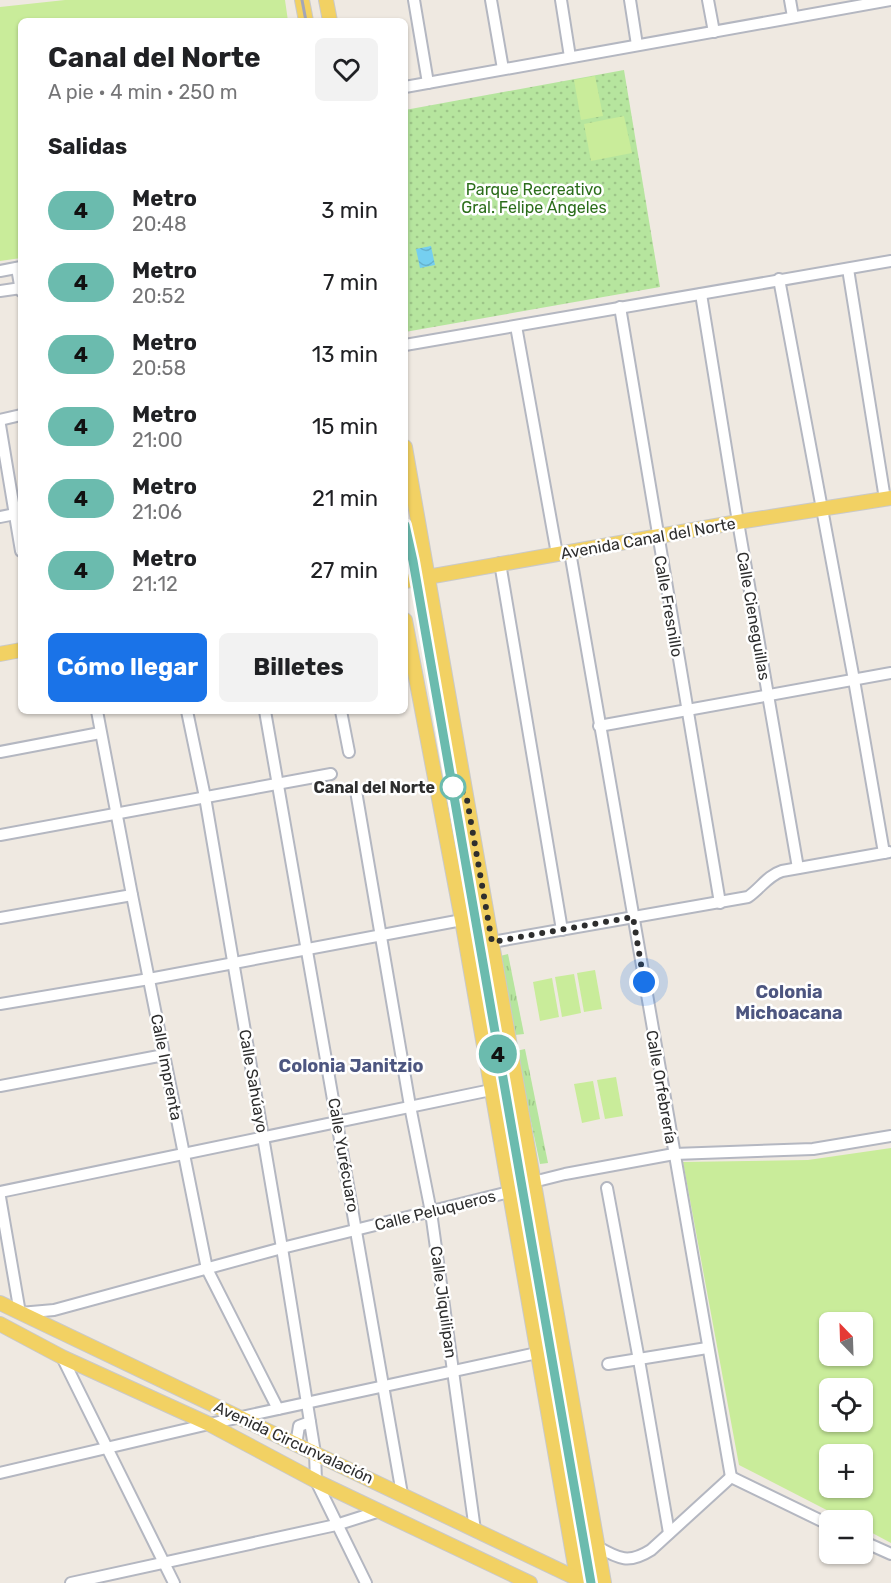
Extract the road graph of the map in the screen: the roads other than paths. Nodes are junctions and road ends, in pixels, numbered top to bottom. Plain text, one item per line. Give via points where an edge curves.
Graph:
1 (303, 0) edge
2 (326, 0) edge
3 (414, 0) edge
4 (491, 0) edge
5 (561, 0) edge
6 (630, 0) edge
7 (708, 0) edge
8 (790, 0) edge
9 (891, 0) edge
10 (871, 2) edge
11 (793, 17) junction
12 (306, 18) edge
13 (329, 18) edge
14 (714, 32) junction
15 (637, 45) junction
16 (570, 57) junction
17 (503, 69) junction
18 (428, 83) junction
19 (408, 86) edge
20 (891, 261) edge
21 (18, 267) edge
22 (848, 269) junction
23 (0, 271) edge
24 (779, 279) junction
25 (18, 289) edge
26 (0, 291) edge
27 (701, 294) junction
28 (620, 308) junction
29 (516, 326) junction
30 (408, 344) edge
31 (18, 416) edge
32 (0, 420) edge
33 (0, 425) edge
34 (408, 465) edge
35 (888, 498) edge
36 (821, 510) junction
37 (18, 514) edge
38 (0, 517) edge
39 (738, 522) junction
40 (658, 538) junction
41 (564, 553) junction
42 (500, 563) junction
43 (427, 577) junction
44 (408, 580) edge
45 (408, 636) edge
46 (18, 651) edge
47 (0, 654) edge
48 (891, 673) edge
49 (854, 680) junction
50 (768, 696) junction
51 (687, 710) junction
52 (97, 714) edge
53 (188, 714) edge
54 (266, 714) edge
55 (342, 714) edge
56 (599, 726) junction
57 (100, 733) junction
58 (0, 752) edge
59 (349, 752) dead end
60 (331, 774) dead end
61 (279, 783) junction
62 (356, 791) dead end
63 (205, 797) junction
64 (117, 814) junction
65 (0, 835) edge
66 (888, 852) edge
67 (798, 868) junction
68 (132, 895) junction
69 (720, 903) junction
70 (633, 917) junction
71 (0, 918) edge
72 (462, 920) junction
73 (562, 930) junction
74 (380, 935) junction
75 (492, 942) junction
76 (308, 948) junction
77 (234, 962) junction
78 (149, 979) junction
79 (0, 1004) edge
80 (164, 1054) junction
81 (0, 1086) edge
82 (491, 1090) junction
83 (410, 1106) junction
84 (338, 1120) junction
85 (891, 1136) edge
86 (264, 1137) junction
87 (183, 1153) junction
88 (674, 1154) junction
89 (533, 1182) junction
90 (607, 1188) dead end
91 (0, 1192) edge
92 (509, 1192) junction
93 (0, 1197) edge
94 (431, 1212) junction
95 (356, 1229) junction
96 (282, 1248) junction
97 (207, 1269) junction
98 (0, 1303) edge
99 (20, 1313) junction
100 (0, 1324) edge
101 (707, 1348) junction
102 (537, 1353) junction
103 (62, 1357) junction
104 (639, 1360) junction
105 (608, 1364) dead end
106 (454, 1371) junction
107 (384, 1386) junction
108 (306, 1403) junction
109 (278, 1409) junction
110 (241, 1418) junction
111 (310, 1422) junction
112 (209, 1424) junction
113 (296, 1445) junction
114 (106, 1449) junction
115 (315, 1453) junction
116 (0, 1473) edge
117 (731, 1477) junction
118 (316, 1481) junction
119 (402, 1494) junction
120 (380, 1511) junction
121 (819, 1520) edge
122 (336, 1525) junction
123 (475, 1530) junction
124 (669, 1533) junction
125 (873, 1545) edge
126 (598, 1548) junction
127 (891, 1554) edge
128 (163, 1562) junction
129 (581, 1582) edge
130 (72, 1583) edge
131 (174, 1583) edge
132 (366, 1583) edge
133 (530, 1583) edge
134 (604, 1583) edge

1 - 12 main road
2 - 13 main road
3 - 18 street
4 - 17 street
5 - 16 street
6 - 15 street
7 - 14 street
8 - 11 street
9 - 10 street
10 - 11 street
11 - 14 street
14 - 15 street
15 - 16 street
16 - 17 street
17 - 18 street
18 - 19 street
20 - 22 street
21 - 23 street
22 - 24 street
22 - 35 street
24 - 27 street
24 - 36 street
25 - 26 street
27 - 28 street
27 - 39 street, Calle Cieneguillas
28 - 29 street
28 - 40 street, Calle Fresnillo
29 - 30 street
29 - 41 street, Calle Orfebrería
31 - 32 street
33 - 37 street
34 - 43 main road
35 - 36 main road, Avenida Canal del Norte
36 - 39 main road, Avenida Canal del Norte
36 - 49 street
37 - 38 street
39 - 40 main road, Avenida Canal del Norte
39 - 50 street, Calle Cieneguillas
40 - 41 main road, Avenida Canal del Norte
40 - 51 street, Calle Fresnillo
41 - 42 main road, Avenida Canal del Norte
41 - 56 street, Calle Orfebrería
42 - 43 main road, Avenida Canal del Norte
42 - 73 street
43 - 44 main road, Avenida Canal del Norte
43 - 75 main road
45 - 72 main road
46 - 47 main road
48 - 49 street
49 - 50 street
49 - 66 street
50 - 51 street
50 - 67 street, Calle Cieneguillas
51 - 56 street
51 - 69 street, Calle Fresnillo
52 - 57 street, Calle Imprenta
53 - 63 street, Calle Sahúayo
54 - 61 street, Calle Yurécuaro
55 - 59 street
56 - 70 street, Calle Orfebrería
57 - 58 street
57 - 64 street, Calle Imprenta
60 - 61 street
61 - 63 street
61 - 76 street, Calle Yurécuaro
62 - 74 street, Calle Jiquilipan
63 - 64 street
63 - 77 street, Calle Sahúayo
64 - 65 street
64 - 68 street, Calle Imprenta
66 - 67 street
67 - 69 street via 772,874 748,897
68 - 71 street
68 - 78 street, Calle Imprenta
69 - 70 street
70 - 73 street
70 - 88 street, Calle Orfebrería
72 - 74 street
72 - 82 main road
73 - 75 street
74 - 76 street
74 - 83 street, Calle Jiquilipan
75 - 89 main road
76 - 77 street
76 - 84 street, Calle Yurécuaro
77 - 78 street
77 - 86 street, Calle Sahúayo
78 - 79 street
78 - 80 street, Calle Imprenta
80 - 81 street
80 - 87 street, Calle Imprenta
82 - 83 street
82 - 92 main road
83 - 84 street
83 - 94 street, Calle Jiquilipan
84 - 86 street
84 - 95 street, Calle Yurécuaro
85 - 88 street, Calle Peluqueros via 813,1149
86 - 87 street
86 - 96 street, Calle Sahúayo
87 - 91 street
87 - 97 street, Calle Imprenta
88 - 89 street, Calle Peluqueros
88 - 101 street, Calle Orfebrería
89 - 92 street, Calle Peluqueros
89 - 126 main road
90 - 104 street
92 - 94 street, Calle Peluqueros
92 - 102 main road
93 - 99 street
94 - 95 street, Calle Peluqueros
94 - 106 street, Calle Jiquilipan
95 - 96 street, Calle Peluqueros
95 - 107 street, Calle Yurécuaro
96 - 97 street, Calle Peluqueros
96 - 108 street, Calle Sahúayo
97 - 99 street, Calle Peluqueros via 54,1310
97 - 109 street, Calle Imprenta
98 - 99 main road, Avenida Circunvalación
99 - 110 main road, Avenida Circunvalación
100 - 103 main road, Avenida Circunvalación
101 - 104 street
101 - 117 street, Calle Orfebrería
102 - 106 street
102 - 129 main road
103 - 112 main road, Avenida Circunvalación
103 - 114 street
104 - 105 street
104 - 124 street
106 - 107 street
106 - 123 street, Calle Jiquilipan
107 - 108 street
107 - 119 street, Calle Yurécuaro
108 - 109 street
108 - 111 street, Calle Sahúayo
109 - 110 street
110 - 112 street
110 - 113 main road, Avenida Circunvalación
111 - 113 street via 299,1426
111 - 115 street, Calle Sahúayo
112 - 114 street
112 - 118 main road, Avenida Circunvalación
113 - 115 main road, Avenida Circunvalación
114 - 116 street
114 - 128 street
115 - 118 street
115 - 119 main road, Avenida Circunvalación
117 - 121 street
117 - 124 street
118 - 120 main road, Avenida Circunvalación
118 - 122 street
119 - 123 main road, Avenida Circunvalación
120 - 122 street
120 - 133 main road, Avenida Circunvalación
122 - 128 street
122 - 132 street
123 - 129 main road, Avenida Circunvalación
124 - 126 street via 640,1557 616,1557
125 - 127 street
126 - 134 main road
128 - 130 street
128 - 131 street

